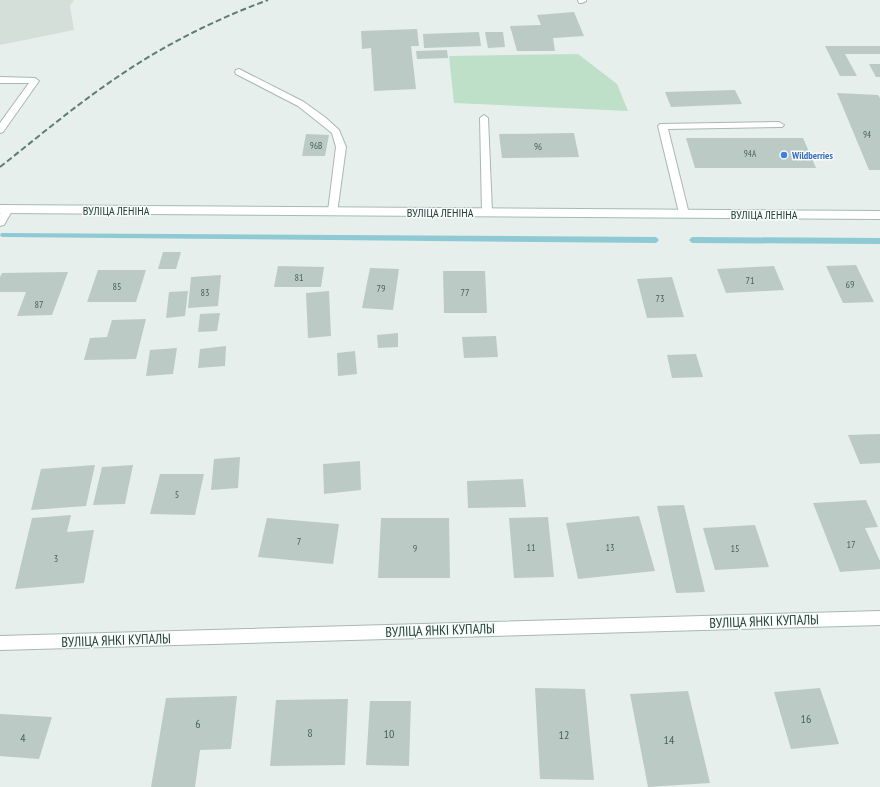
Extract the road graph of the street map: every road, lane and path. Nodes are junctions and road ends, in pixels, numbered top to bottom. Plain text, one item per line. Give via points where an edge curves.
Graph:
1 (239, 72) dead end
2 (0, 80) edge
3 (484, 118) dead end
4 (779, 125) dead end
5 (0, 130) edge
6 (4, 209) edge
7 (333, 211) junction
8 (487, 212) junction
9 (684, 214) junction
10 (880, 214) edge
11 (0, 222) edge
12 (880, 618) edge
13 (0, 643) edge

1 - 7 main road via 301,104 336,132 341,147
2 - 5 main road via 35,81
3 - 8 main road
4 - 9 main road via 662,126
6 - 7 main road, ВУЛІЦА ЛЕНІНА
6 - 11 main road
7 - 8 main road, ВУЛІЦА ЛЕНІНА
8 - 9 main road, ВУЛІЦА ЛЕНІНА
9 - 10 main road, ВУЛІЦА ЛЕНІНА
12 - 13 main road, ВУЛІЦА ЯНКІ КУПАЛЫ

